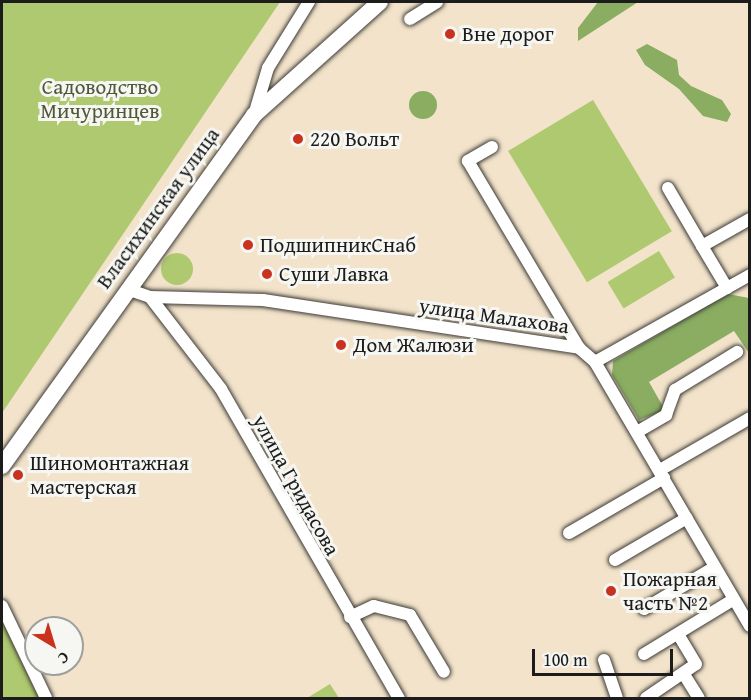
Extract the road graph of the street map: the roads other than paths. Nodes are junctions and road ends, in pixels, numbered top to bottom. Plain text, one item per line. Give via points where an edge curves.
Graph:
1 (309, 2) edge
2 (380, 2) edge
3 (437, 2) edge
4 (410, 19) dead end
5 (254, 115) junction
6 (492, 147) dead end
7 (668, 188) dead end
8 (750, 219) edge
9 (702, 246) junction
10 (750, 275) edge
11 (727, 288) junction
12 (127, 289) junction
13 (150, 297) junction
14 (579, 348) junction
15 (737, 352) dead end
16 (595, 362) junction
17 (750, 418) edge
18 (637, 432) junction
19 (2, 466) edge
20 (662, 474) junction
21 (687, 518) junction
22 (569, 533) dead end
23 (615, 560) dead end
24 (715, 567) junction
25 (734, 599) junction
26 (2, 606) edge
27 (644, 609) dead end
28 (350, 617) junction
29 (750, 626) edge
30 (678, 634) junction
31 (644, 654) dead end
32 (604, 660) dead end
33 (444, 672) dead end
34 (685, 676) junction
35 (46, 699) edge
36 (399, 699) edge
37 (616, 699) edge
38 (646, 699) edge
39 (699, 699) edge

1 - 5 street via 268,68
2 - 5 highway, Власихинская улица
3 - 4 street
5 - 12 highway, Власихинская улица
6 - 14 street via 468,161
7 - 9 street
8 - 9 street
9 - 11 street
10 - 11 street
11 - 16 street
12 - 13 street, улица Малахова
12 - 19 highway, Власихинская улица
13 - 14 street, улица Малахова via 263,300
13 - 28 street, улица Гридасова via 221,389
14 - 16 street, улица Малахова
15 - 18 street via 675,390 666,415
16 - 18 street, улица Малахова
17 - 20 street
18 - 20 street, улица Малахова
20 - 21 street, улица Малахова
20 - 22 street
21 - 23 street
21 - 24 street, улица Малахова
24 - 25 street, улица Малахова
24 - 27 street
25 - 29 street, улица Малахова
25 - 30 street
26 - 35 street
28 - 33 street via 374,606 410,615
28 - 36 street, улица Гридасова
30 - 31 street
30 - 34 street via 696,664
32 - 37 street
34 - 38 street
34 - 39 street

